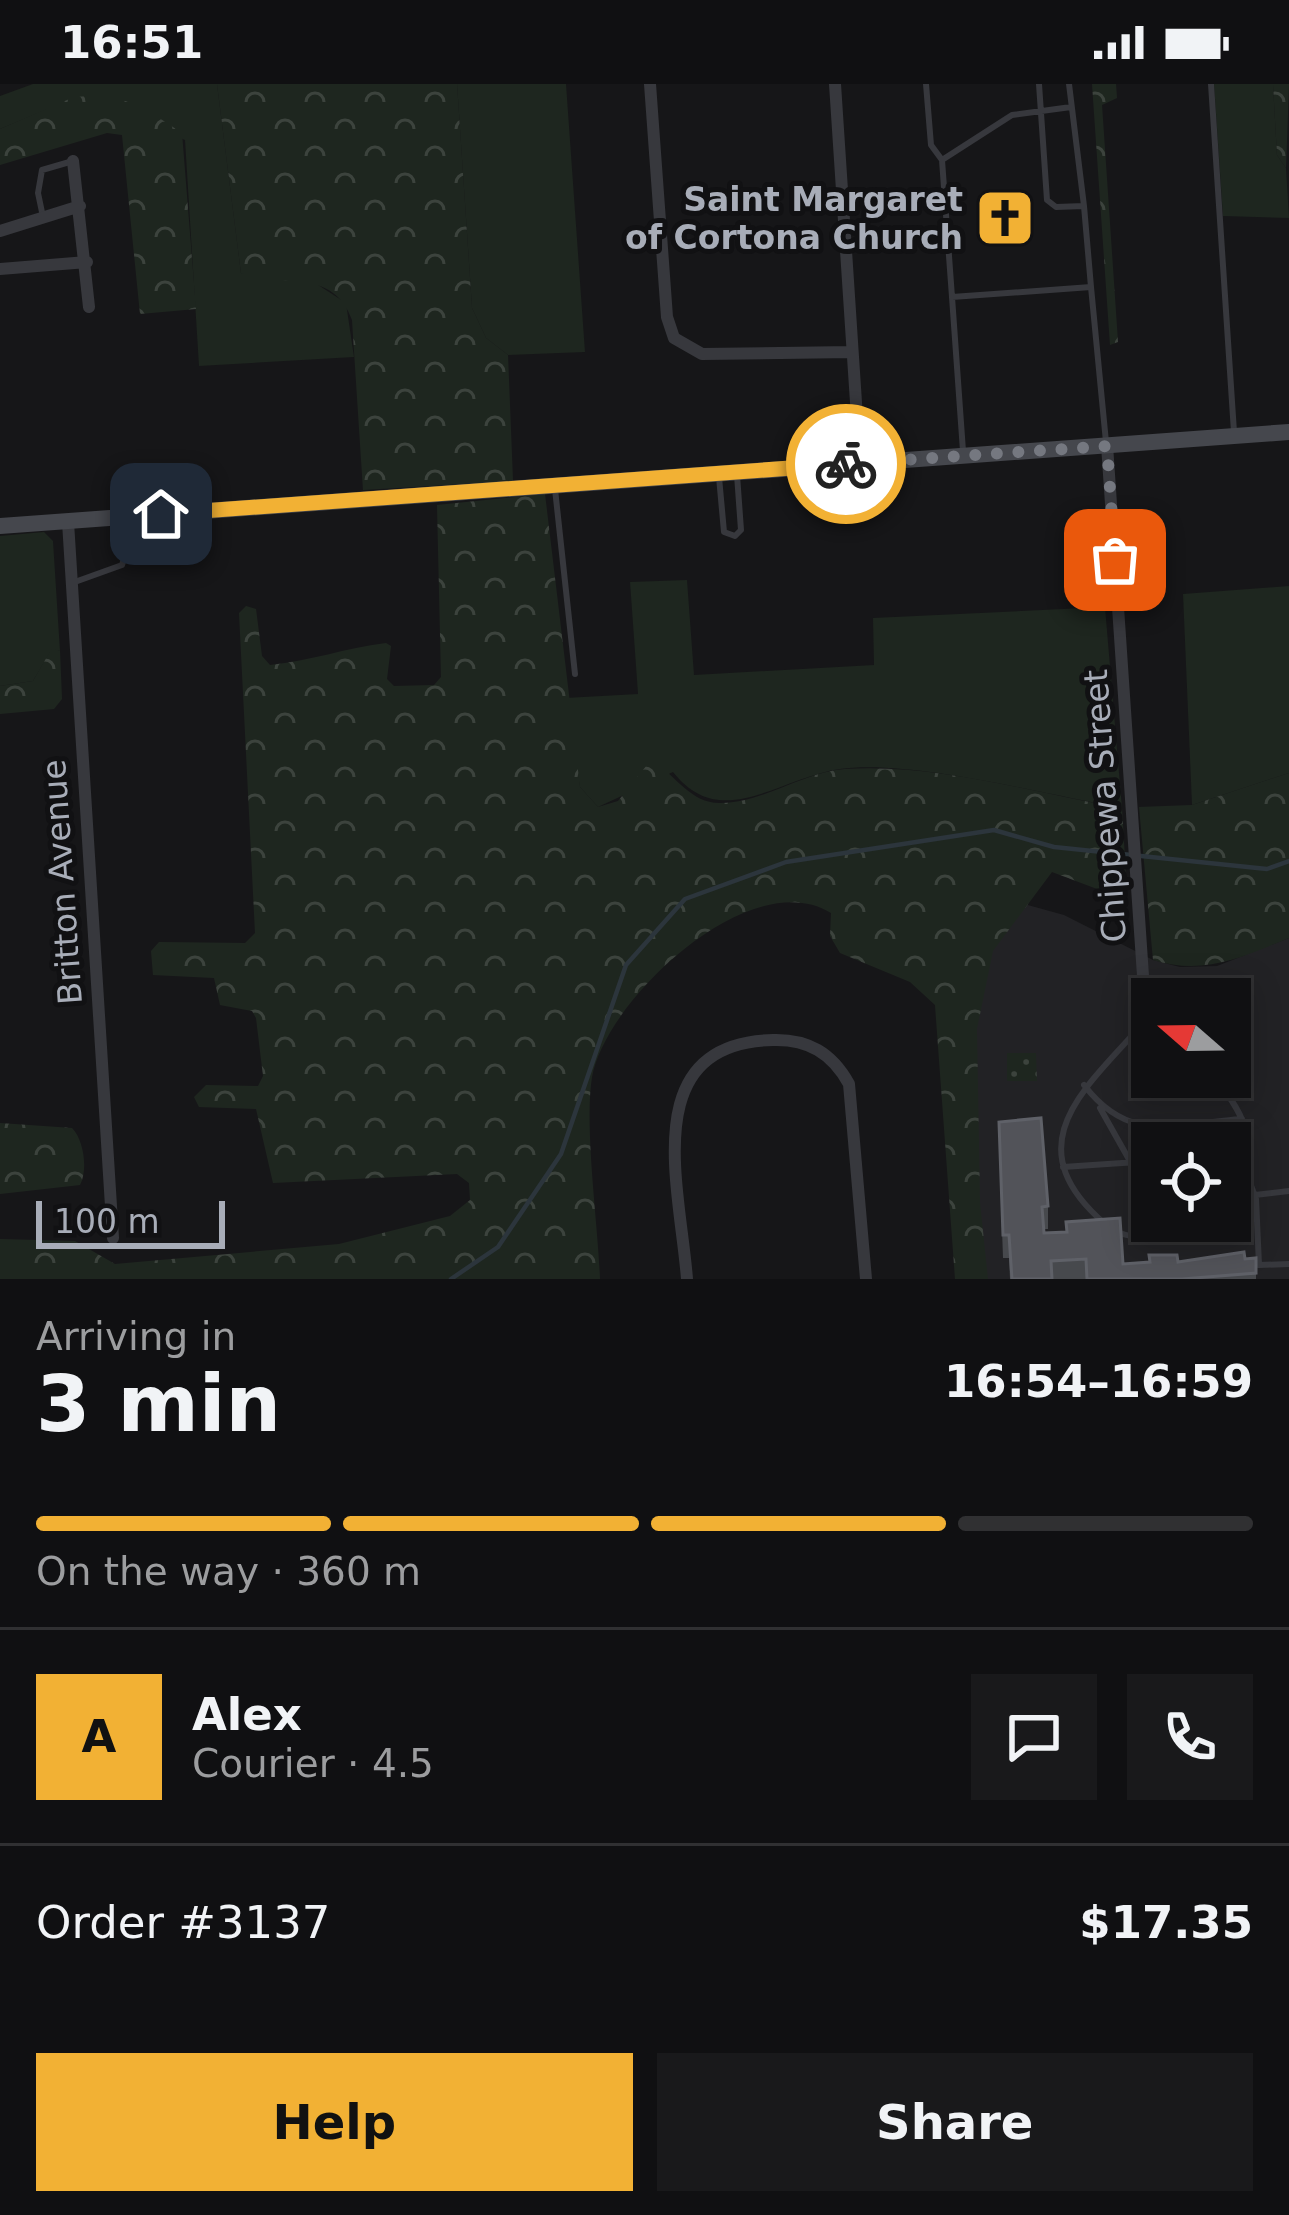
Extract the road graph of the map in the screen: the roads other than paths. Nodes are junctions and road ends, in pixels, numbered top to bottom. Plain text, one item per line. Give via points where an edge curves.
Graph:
1 (650, 84) edge
2 (836, 84) edge
3 (926, 84) edge
4 (1039, 84) edge
5 (1069, 84) edge
6 (1211, 84) edge
7 (1071, 107) junction
8 (1041, 111) junction
9 (942, 160) junction
10 (73, 161) joint
11 (80, 206) junction
12 (1084, 206) junction
13 (43, 217) junction
14 (0, 231) edge
15 (87, 262) junction
16 (0, 269) edge
17 (1091, 287) junction
18 (952, 297) junction
19 (89, 307) dead end
20 (852, 352) junction
21 (1289, 432) edge
22 (1234, 436) junction
23 (1107, 446) junction
24 (963, 456) junction
25 (860, 463) junction
26 (727, 473) junction
27 (555, 486) junction
28 (161, 514) junction
29 (123, 518) junction
30 (68, 521) junction
31 (0, 526) edge
32 (126, 538) junction
33 (69, 583) junction
34 (575, 674) dead end
35 (1145, 978) edge
36 (1131, 1039) edge
37 (1084, 1085) junction
38 (1228, 1098) edge
39 (1099, 1105) junction
40 (1242, 1119) junction
41 (1243, 1122) edge
42 (1131, 1163) joint
43 (1063, 1167) junction
44 (1251, 1185) edge
45 (1289, 1191) edge
46 (1255, 1195) junction
47 (113, 1238) dead end
48 (1131, 1238) edge
49 (1289, 1264) edge
50 (687, 1279) edge
51 (866, 1279) edge

1 - 20 street via 674,338 702,354
2 - 20 street
3 - 9 lane via 931,145
4 - 8 lane
5 - 7 lane
6 - 22 lane
7 - 8 lane
7 - 12 lane
8 - 9 lane via 977,132
8 - 12 lane via 1049,205
9 - 18 lane
10 - 11 street
10 - 13 lane via 42,170
11 - 13 street
11 - 15 street
12 - 17 lane
13 - 14 street
15 - 16 street
15 - 19 street
17 - 18 lane
17 - 23 lane
18 - 24 lane
20 - 25 street
21 - 22 main road
22 - 23 main road
23 - 24 main road
23 - 35 street, Chippewa Street
24 - 25 main road
25 - 26 main road
26 - 26 lane via 724,532 735,536 741,530
26 - 27 main road
27 - 28 main road
27 - 34 lane
28 - 29 main road
28 - 32 lane via 163,536
29 - 30 main road
29 - 32 lane
30 - 31 main road
30 - 33 street, Britton Avenue
32 - 33 lane via 122,565
33 - 47 street, Britton Avenue
36 - 37 lane
37 - 39 lane
37 - 43 lane via 1068,1113
38 - 40 lane
39 - 40 lane via 1131,1126
39 - 42 lane
40 - 41 lane
42 - 43 lane
43 - 48 lane via 1072,1190
44 - 46 lane
45 - 46 lane
46 - 49 lane via 1259,1265
50 - 51 street via 676,1116 685,1082 708,1056 740,1043 801,1042 841,1069 854,1100

